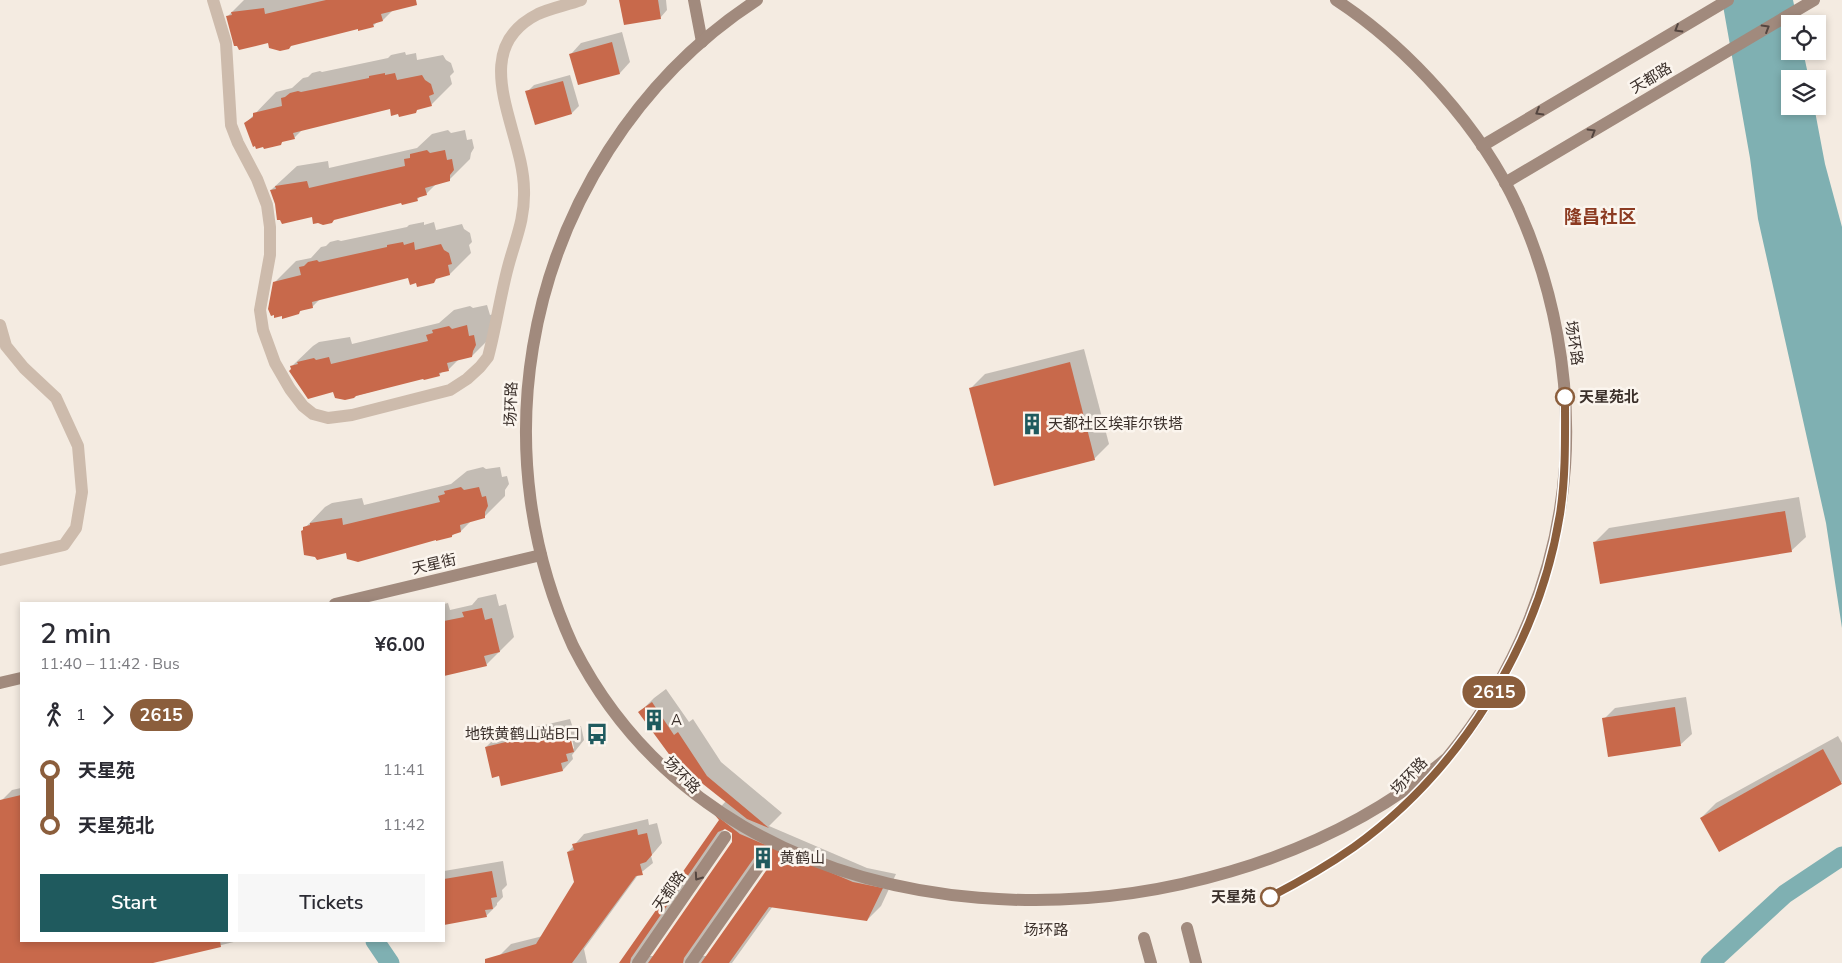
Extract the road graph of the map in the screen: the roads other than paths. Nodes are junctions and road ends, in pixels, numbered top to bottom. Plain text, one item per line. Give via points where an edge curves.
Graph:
1 (213, 0) edge
2 (581, 0) edge
3 (694, 0) edge
4 (757, 0) edge
5 (1336, 0) edge
6 (1814, 0) edge
7 (1724, 2) edge
8 (702, 42) junction
9 (1482, 146) junction
10 (1505, 183) junction
11 (0, 325) edge
12 (541, 555) junction
13 (0, 560) edge
14 (343, 602) edge
15 (20, 678) edge
16 (0, 683) edge
17 (659, 776) dead end
18 (1416, 793) dead end
19 (713, 828) dead end
20 (773, 870) dead end
21 (1202, 924) dead end
22 (1187, 928) junction
23 (1172, 932) dead end
24 (1145, 938) dead end
25 (638, 963) edge
26 (690, 963) edge
27 (1151, 963) edge
28 (1196, 963) edge

1 - 2 street via 226,43 231,125 258,179 270,227 270,255 260,310 263,330 275,364 290,389 313,414 328,418 450,390 467,379 488,356 508,266 521,227 524,190 519,150 500,83 503,50 511,36 538,14
3 - 8 main road
4 - 8 main road, 场环路
5 - 9 main road, 场环路 via 1390,41 1426,76
10 -> 6 main road, 天都路
7 -> 9 main road, 天都路
8 - 12 main road, 场环路 via 684,56 649,94 611,145 584,190 556,253 539,311 527,382 526,453 532,514
9 - 10 main road, 场环路
10 - 18 main road, 场环路 via 1519,209 1531,243 1558,335 1565,397 1565,464 1560,515 1529,623 1511,662 1462,741
11 - 13 street via 6,346 56,398 78,446 82,492 76,528 64,545
12 - 14 main road, 天星街
12 - 17 main road, 场环路 via 561,619 585,671 614,719
15 - 16 main road
19 -> 25 main road, 天都路 via 729,840
20 - 26 main road via 758,861
21 - 22 main road
22 - 23 main road
22 - 28 main road
24 - 27 main road

